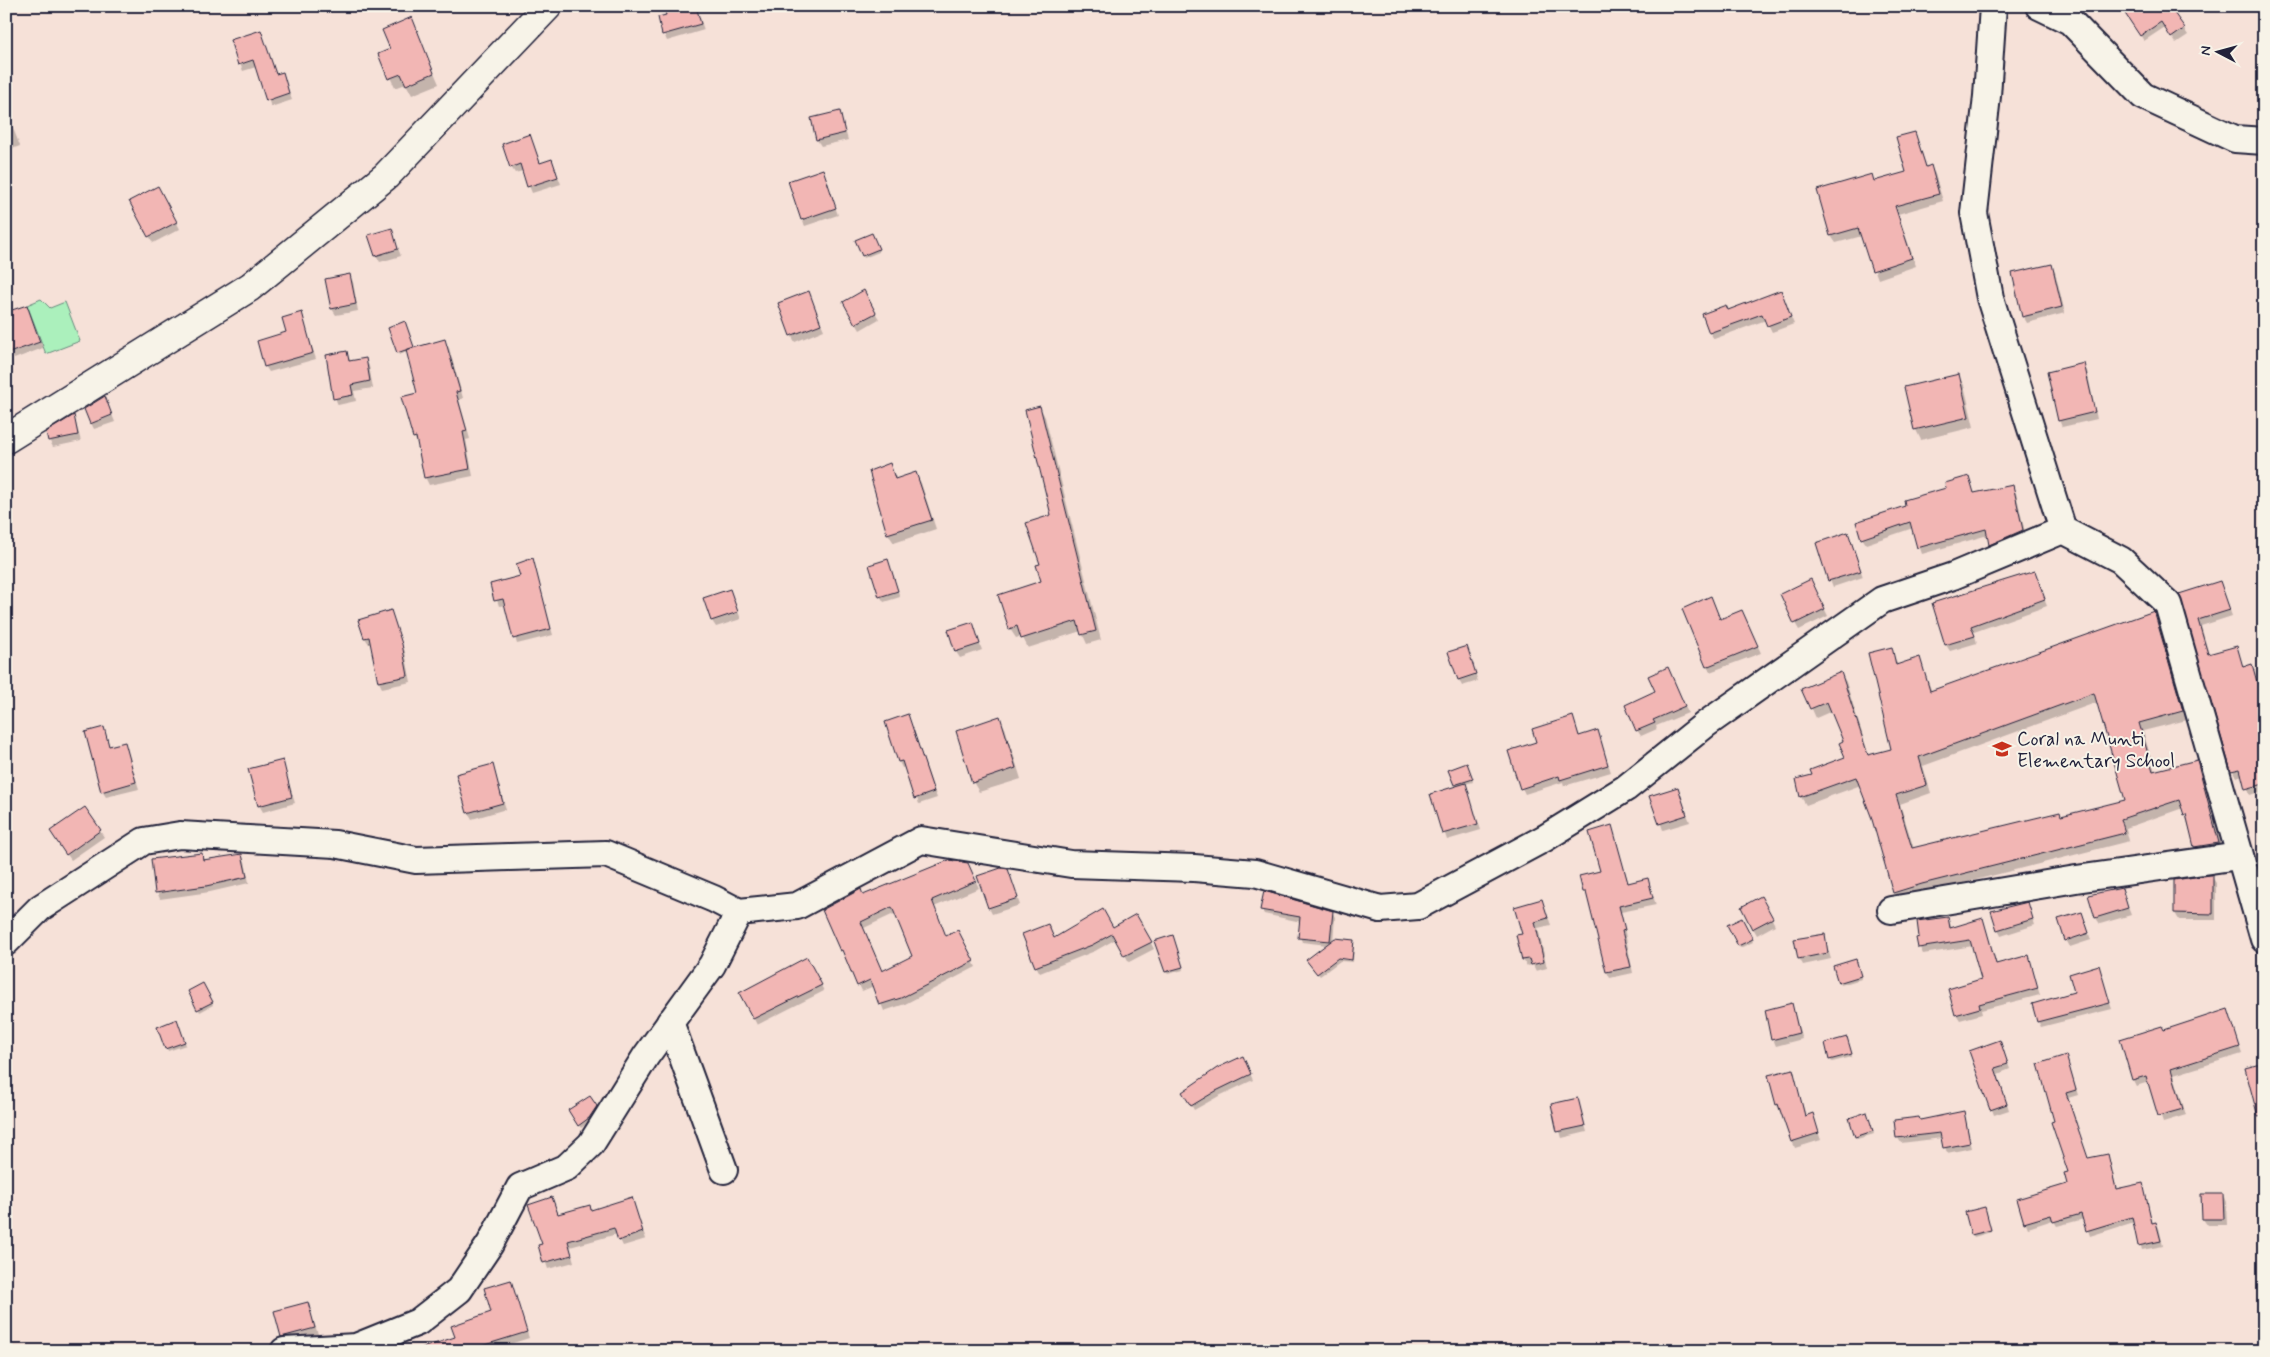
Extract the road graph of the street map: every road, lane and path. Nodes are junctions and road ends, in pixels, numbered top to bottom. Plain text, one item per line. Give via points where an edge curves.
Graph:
1 (548, 6) edge
2 (1992, 6) edge
3 (2039, 6) edge
4 (2264, 141) edge
5 (6, 439) edge
6 (2063, 530) junction
7 (2239, 856) junction
8 (1891, 910) dead end
9 (739, 912) junction
10 (2264, 939) edge
11 (6, 942) edge
12 (670, 1022) junction
13 (724, 1170) dead end
14 (284, 1351) edge

1 - 5 street via 386,176 250,287
2 - 6 street via 1987,96 1974,213 1990,298
3 - 4 street via 2070,21 2143,96 2236,139
6 - 7 street via 2121,560 2168,604
6 - 9 street via 1953,576 1882,600 1706,724 1626,788 1545,838 1418,906 1380,909 1255,873 1071,864 921,840 797,906
7 - 8 street
7 - 10 street
9 - 11 street via 606,854 416,860 335,844 180,835 144,841 40,908
9 - 12 street via 712,965
12 - 13 street
12 - 14 street via 591,1144 567,1167 520,1187 490,1244 459,1290 418,1322 356,1347

